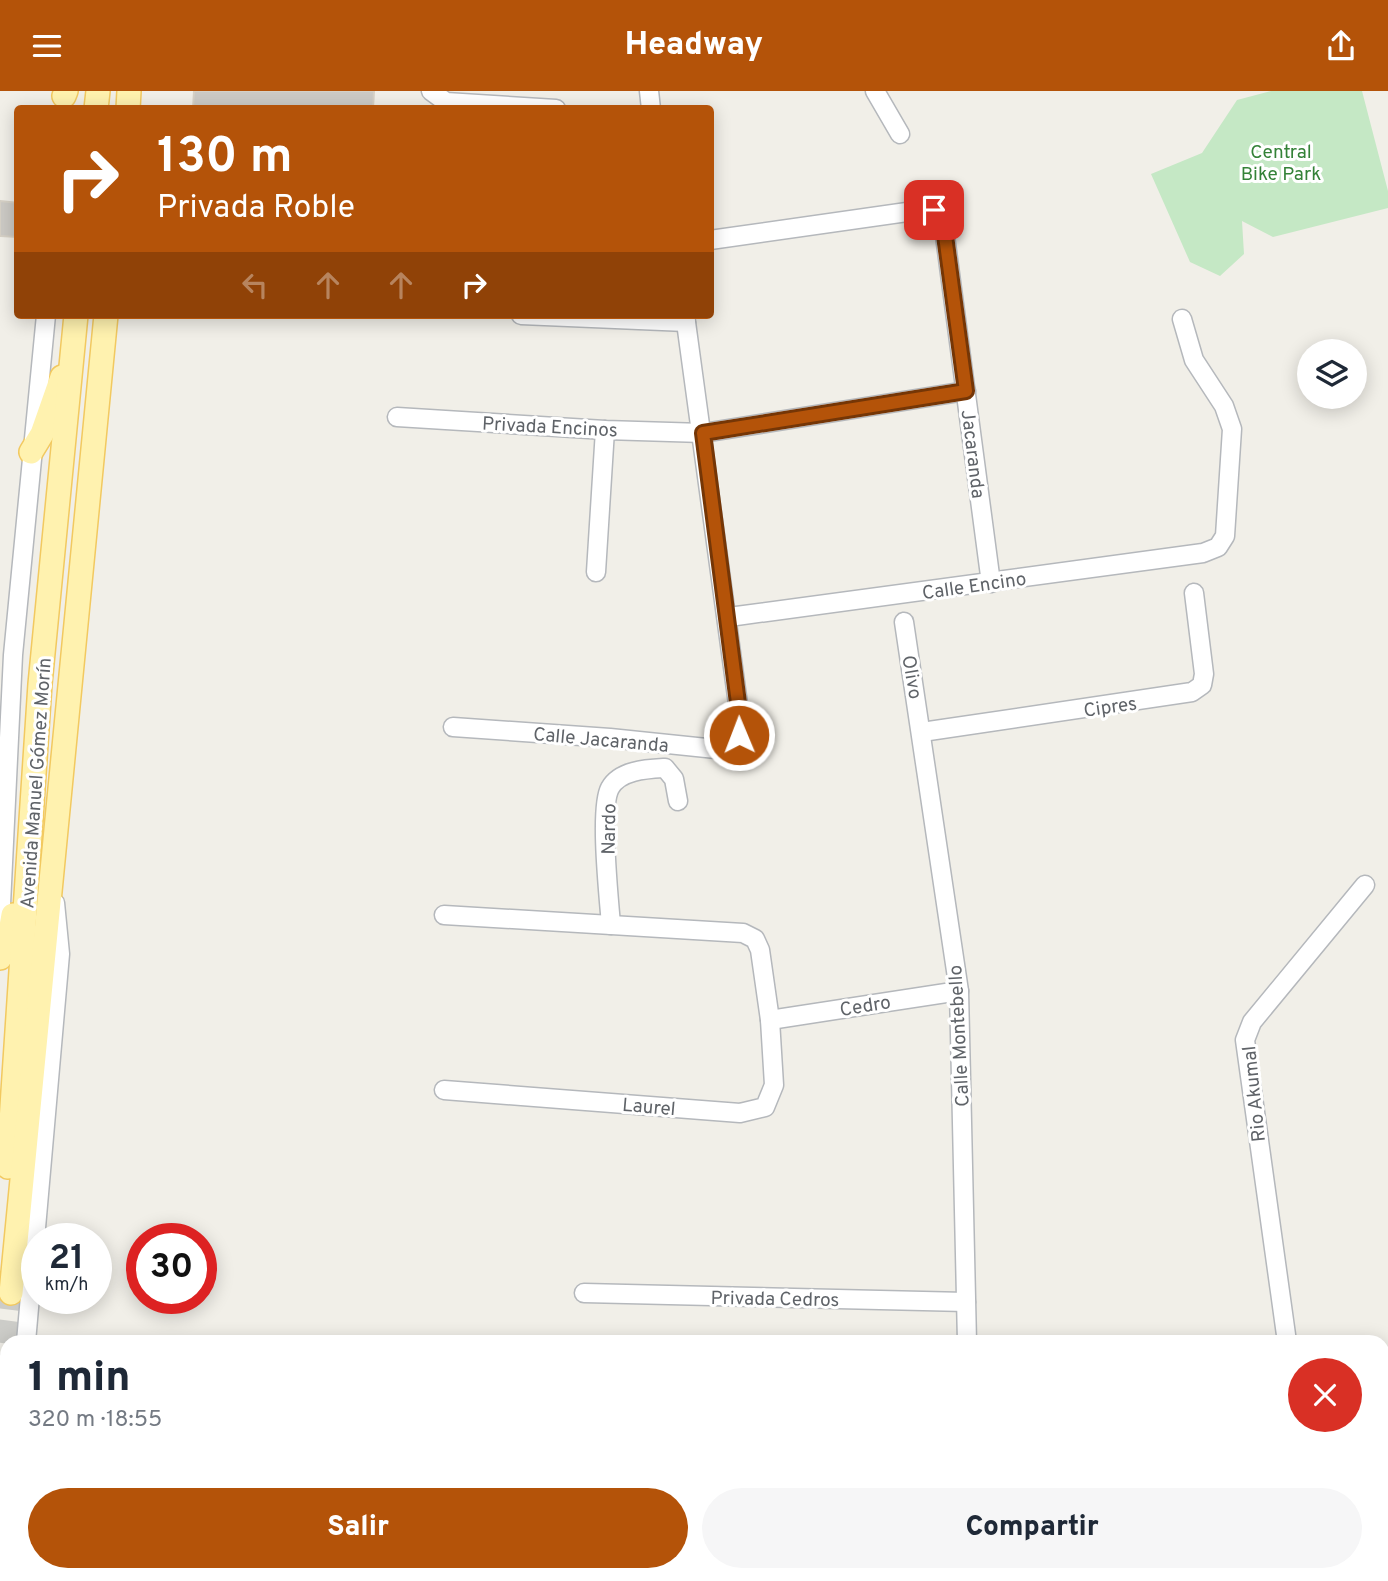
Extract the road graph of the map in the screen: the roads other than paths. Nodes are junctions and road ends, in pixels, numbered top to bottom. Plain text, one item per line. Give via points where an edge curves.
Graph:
1 (431, 91) edge
2 (875, 91) edge
3 (493, 105) edge
4 (900, 134) dead end
5 (714, 239) edge
6 (46, 319) edge
7 (76, 319) edge
8 (106, 319) edge
9 (686, 319) edge
10 (1182, 320) dead end
11 (72, 363) junction
12 (966, 391) junction
13 (397, 417) dead end
14 (605, 430) junction
15 (703, 433) junction
16 (31, 452) junction
17 (596, 572) dead end
18 (991, 583) junction
19 (1194, 593) dead end
20 (729, 617) junction
21 (904, 622) dead end
22 (453, 727) dead end
23 (922, 732) junction
24 (678, 801) dead end
25 (30, 852) junction
26 (1365, 885) dead end
27 (52, 886) junction
28 (444, 915) dead end
29 (0, 925) edge
30 (611, 925) junction
31 (0, 958) edge
32 (959, 991) junction
33 (770, 1020) junction
34 (444, 1090) dead end
35 (0, 1252) edge
36 (11, 1293) tunnel mouth
37 (584, 1293) dead end
38 (966, 1302) junction
39 (27, 1335) edge
40 (967, 1335) edge
41 (1286, 1335) edge

1 - 3 street via 446,102
2 - 4 street
5 - 12 street, Jacaranda via 928,209 938,212 943,221
6 - 16 street, Avenida Manuel Gómez Morín
7 - 11 main road, Avenida Manuel Gómez Morín
8 - 27 main road, Avenida Manuel Gómez Morín
9 - 15 street, Calle Jacaranda
10 - 18 street, Calle Encino via 1194,360 1224,406 1231,429 1228,518 1218,547 1203,553
11 - 16 main road via 63,374
11 - 25 main road, Avenida Manuel Gómez Morín via 41,671
12 - 15 street, Privada Encinos
12 - 18 street, Jacaranda
13 - 14 street, Privada Encinos
14 - 15 street, Privada Encinos
14 - 17 street
15 - 20 street, Calle Jacaranda
16 - 29 street, Avenida Manuel Gómez Morín via 13,655
18 - 20 street, Calle Encino
19 - 23 street, Cipres via 1204,674 1202,685 1192,692
20 - 22 street, Calle Jacaranda via 741,726 734,743 727,747
21 - 23 street, Olivo
23 - 32 street, Calle Montebello
24 - 30 street, Nardo via 674,779 665,768 644,769 622,777 610,788 606,814
25 - 31 main road via 19,877 8,944
25 - 35 main road, Avenida Manuel Gómez Morín
26 - 41 street, Rio Akumal via 1252,1022 1245,1040
27 - 36 main road, Avenida Manuel Gómez Morín
27 - 39 street, Avenida Manuel Gómez Morín via 60,954
28 - 30 street
30 - 33 street via 743,933 755,939
32 - 33 street, Cedro
32 - 38 street, Calle Montebello
33 - 34 street, Laurel via 774,1085 770,1099 758,1111 704,1111
37 - 38 street, Privada Cedros
38 - 40 street, Calle Montebello

